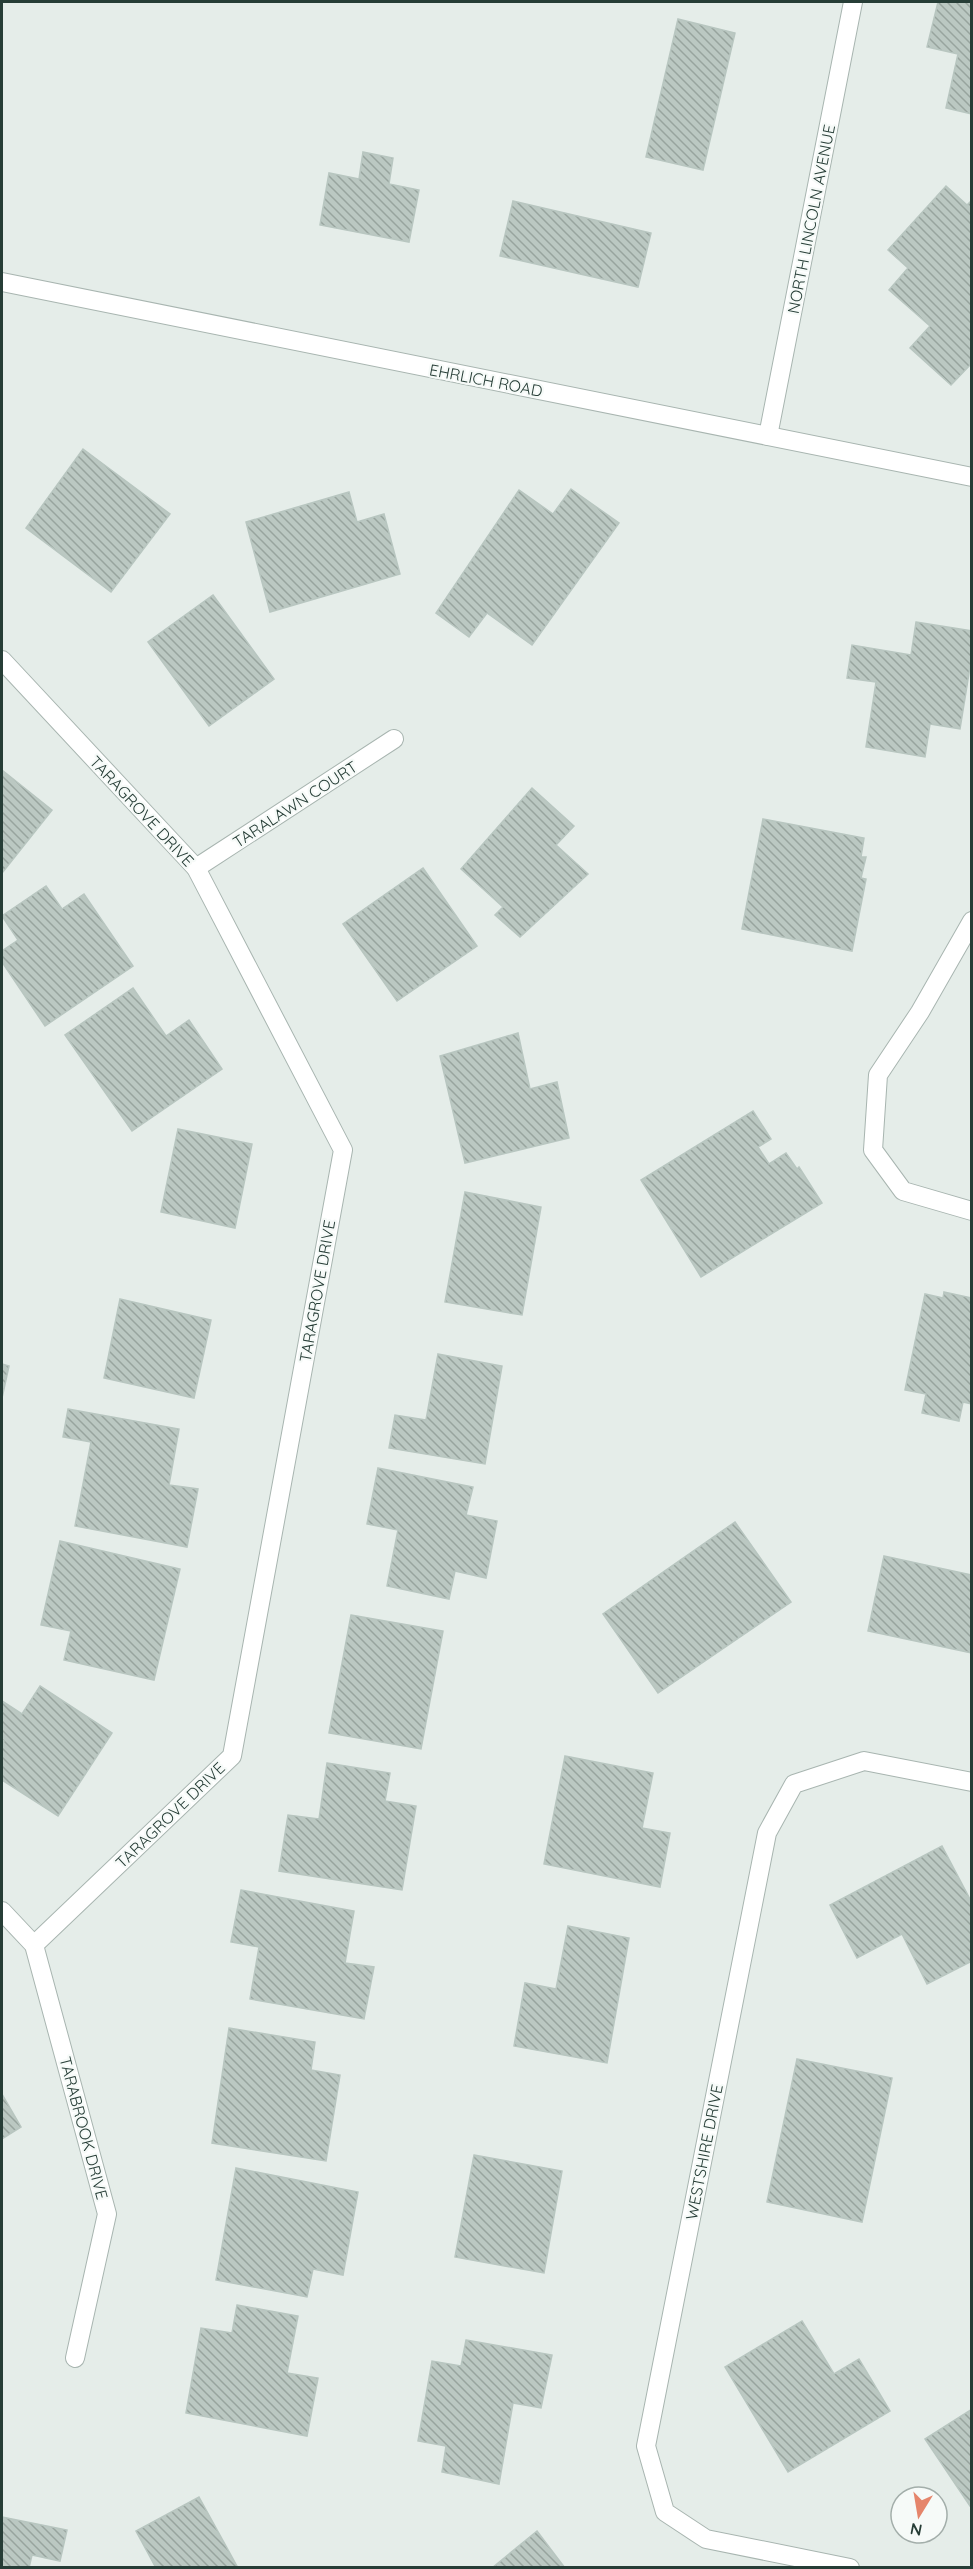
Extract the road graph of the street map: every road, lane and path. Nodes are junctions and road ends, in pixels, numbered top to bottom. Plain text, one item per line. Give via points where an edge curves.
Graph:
1 (853, 2) edge
2 (2, 282) edge
3 (768, 436) junction
4 (972, 477) edge
5 (2, 660) edge
6 (394, 739) dead end
7 (196, 868) junction
8 (972, 921) edge
9 (972, 1211) edge
10 (972, 1782) edge
11 (2, 1911) edge
12 (34, 1945) junction
13 (75, 2358) dead end
14 (850, 2568) edge

1 - 3 street, NORTH LINCOLN AVENUE
2 - 3 street, EHRLICH ROAD
3 - 4 street, EHRLICH ROAD
5 - 7 street, TARAGROVE DRIVE
6 - 7 street, TARALAWN COURT
7 - 12 street, TARAGROVE DRIVE via 343,1150 232,1756
8 - 9 street via 920,1012 878,1075 873,1150 903,1191
10 - 14 street, WESTSHIRE DRIVE via 864,1761 794,1784 767,1833 646,2446 665,2512 706,2539
11 - 12 street, TARABROOK DRIVE
12 - 13 street, TARABROOK DRIVE via 107,2214

